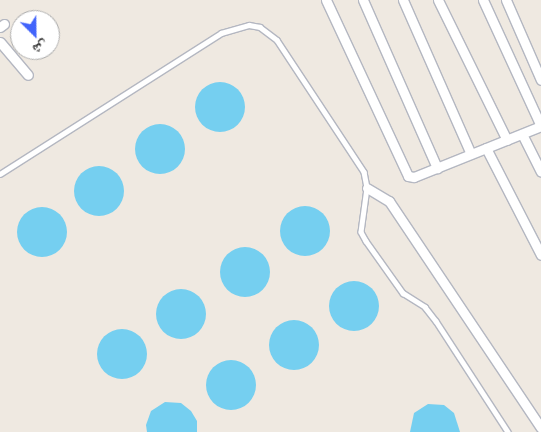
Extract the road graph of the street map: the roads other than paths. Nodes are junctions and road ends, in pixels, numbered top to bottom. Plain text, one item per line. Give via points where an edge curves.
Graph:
1 (326, 0) edge
2 (363, 0) edge
3 (403, 0) edge
4 (438, 0) edge
5 (483, 0) edge
6 (506, 0) edge
7 (0, 42) edge
8 (28, 75) dead end
9 (541, 80) edge
10 (541, 126) edge
11 (522, 134) junction
12 (506, 140) junction
13 (486, 148) junction
14 (471, 154) junction
15 (437, 168) junction
16 (541, 172) edge
17 (0, 174) edge
18 (367, 188) junction
19 (541, 255) edge
20 (541, 428) edge
21 (508, 432) edge

1 - 15 street via 405,174 414,177
2 - 15 street
3 - 14 street
4 - 12 street
5 - 10 street
6 - 9 street
7 - 8 street
10 - 11 street
11 - 12 street
11 - 16 street
12 - 13 street
13 - 14 street
13 - 19 street
14 - 15 street
17 - 18 lane via 222,33 249,25 260,27 277,40 359,162
18 - 20 street via 389,201
18 - 21 lane via 361,232 366,241 403,293 425,307 436,321

